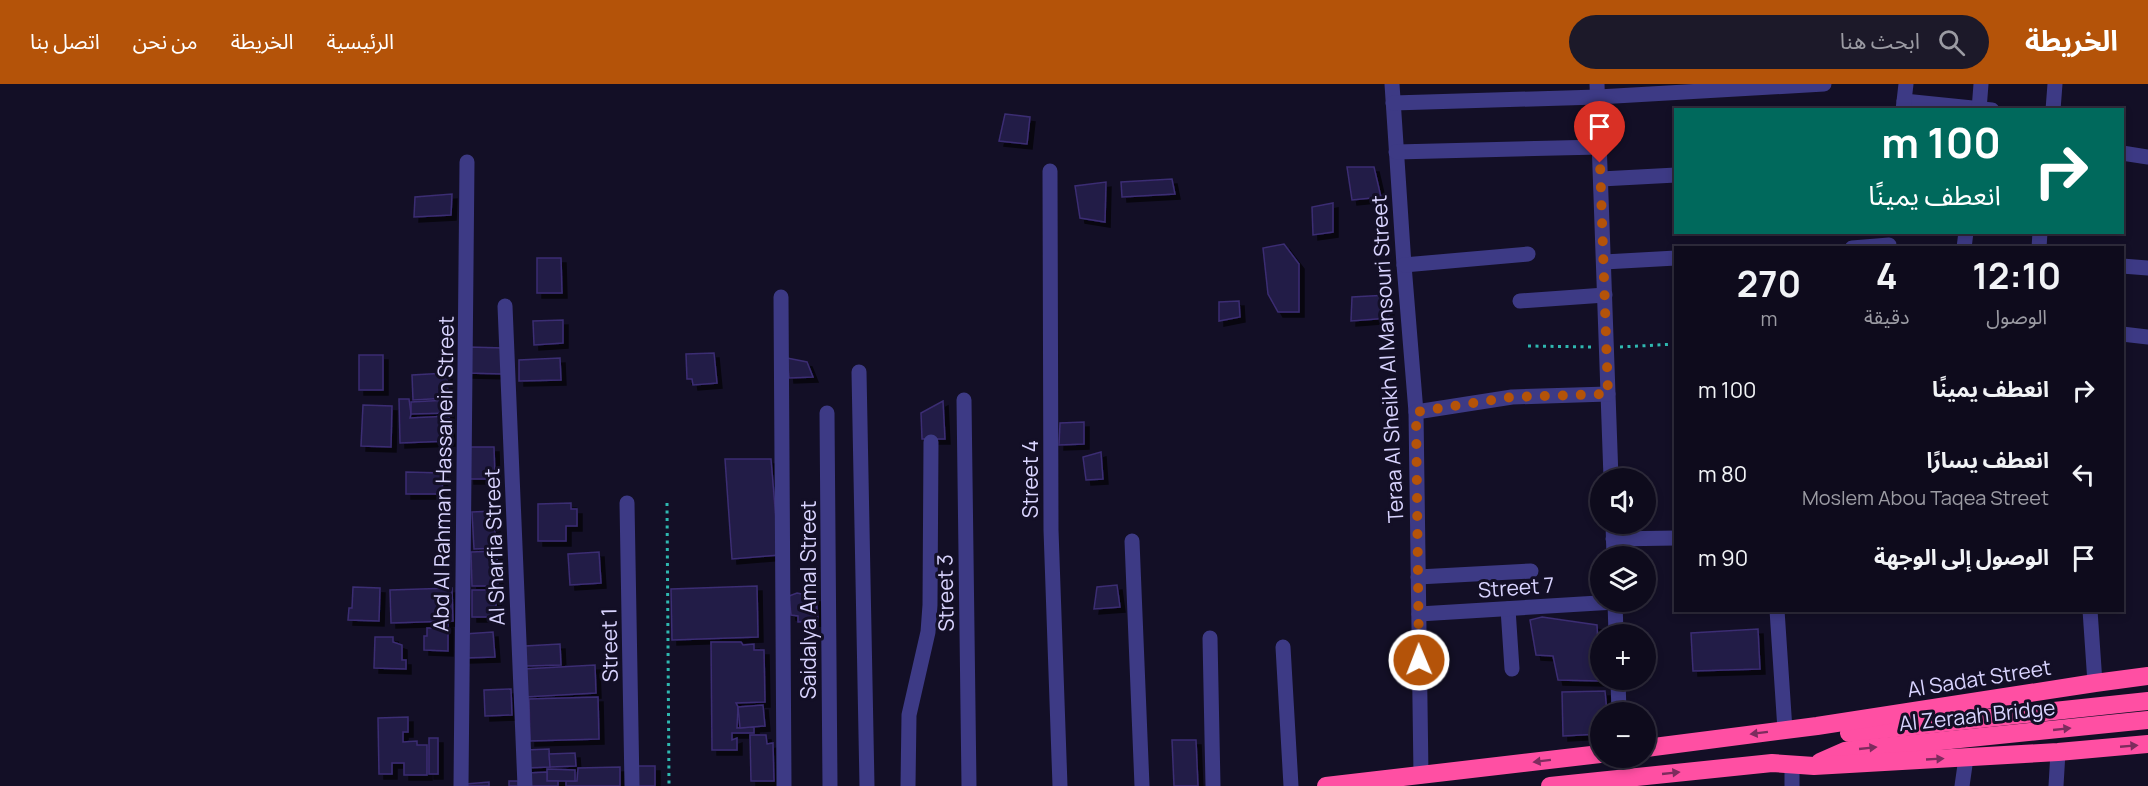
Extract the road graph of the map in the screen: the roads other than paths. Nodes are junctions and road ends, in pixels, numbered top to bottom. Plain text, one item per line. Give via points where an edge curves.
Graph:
1 (1392, 84) edge
2 (1824, 84) edge
3 (1906, 84) edge
4 (1981, 84) edge
5 (2055, 84) edge
6 (1598, 90) edge
7 (1393, 103) junction
8 (1904, 105) edge
9 (1963, 108) edge
10 (1983, 108) edge
11 (2053, 108) edge
12 (1600, 147) junction
13 (1396, 152) junction
14 (2124, 153) edge
15 (2148, 157) edge
16 (467, 162) dead end
17 (1050, 171) dead end
18 (1674, 175) edge
19 (1601, 179) junction
20 (1890, 242) edge
21 (1865, 246) edge
22 (1528, 254) dead end
23 (1674, 258) edge
24 (1604, 262) junction
25 (1404, 265) junction
26 (2124, 267) edge
27 (2148, 268) edge
28 (1605, 295) junction
29 (781, 297) dead end
30 (1520, 301) dead end
31 (505, 306) dead end
32 (2124, 334) edge
33 (2148, 337) edge
34 (859, 372) dead end
35 (1608, 394) junction
36 (964, 400) dead end
37 (1416, 412) junction
38 (827, 413) dead end
39 (931, 442) dead end
40 (1611, 468) edge
41 (627, 503) dead end
42 (1613, 534) edge
43 (1674, 538) edge
44 (1613, 539) junction
45 (1132, 541) dead end
46 (1613, 546) edge
47 (1531, 571) dead end
48 (1418, 577) junction
49 (1590, 604) edge
50 (1508, 609) junction
51 (1777, 612) edge
52 (2090, 612) edge
53 (1419, 614) junction
54 (1209, 638) dead end
55 (1283, 647) dead end
56 (1512, 669) dead end
57 (2148, 676) edge
58 (2095, 682) junction
59 (2148, 701) edge
60 (2148, 720) edge
61 (1817, 726) junction
62 (1785, 730) junction
63 (2148, 744) edge
64 (1656, 747) edge
65 (2058, 752) junction
66 (1590, 755) edge
67 (1966, 758) junction
68 (1792, 764) junction
69 (1814, 766) junction
70 (1421, 776) junction
71 (461, 786) edge
72 (525, 786) edge
73 (632, 786) edge
74 (784, 786) edge
75 (830, 786) edge
76 (867, 786) edge
77 (908, 786) edge
78 (969, 786) edge
79 (1060, 786) edge
80 (1142, 786) edge
81 (1212, 786) edge
82 (1291, 786) edge
83 (1326, 786) edge
84 (1550, 786) edge
85 (1792, 786) edge
86 (1962, 786) edge
87 (2056, 786) edge

1 - 7 street, Teraa Al Sheikh Al Mansouri Street
2 - 6 street
3 - 8 street
4 - 10 street
5 - 11 street
6 - 7 street
6 - 12 street
7 - 13 street, Teraa Al Sheikh Al Mansouri Street
8 - 9 street
12 - 13 street
12 - 19 street
13 - 25 street, Teraa Al Sheikh Al Mansouri Street
14 - 15 street
16 - 71 street, Abd Al Rahman Hassanein Street
17 - 79 street, Street 4 via 1051,530
18 - 19 street
19 - 24 street
20 - 21 street
22 - 25 street
23 - 24 street
24 - 28 street
25 - 37 street, Teraa Al Sheikh Al Mansouri Street
26 - 27 street
28 - 30 street
28 - 35 street
29 - 74 street
31 - 72 street, Al Sharfia Street
32 - 33 street
34 - 76 street
35 - 37 street via 1512,397
35 - 40 street
36 - 78 street, Street 3
37 - 48 street, Teraa Al Sheikh Al Mansouri Street
38 - 75 street, Saidalya Amal Street
39 - 77 street via 930,605 928,632 909,715
41 - 73 street, Street 1
42 - 44 street
43 - 44 street
44 - 46 street
45 - 80 street
47 - 48 street
48 - 53 street, Teraa Al Sheikh Al Mansouri Street
49 - 50 street, Street 7
50 - 53 street, Street 7
50 - 56 street
51 - 62 street
52 - 58 street
53 - 70 street, Teraa Al Sheikh Al Mansouri Street
54 - 81 street
55 - 82 street
57 - 58 highway, Al Sadat Street
58 - 61 highway, Al Sadat Street
59 - 61 highway, Al Zeraah Bridge via 1843,734
69 -> 60 highway, Al Zeraah Bridge via 1828,757 1853,750
61 - 62 highway, Al Sadat Street
62 -> 64 highway, Al Sadat Street
65 -> 63 highway
65 - 67 highway
65 - 87 street
66 -> 70 highway
69 -> 67 highway
67 - 86 street
68 - 69 highway
84 -> 68 highway
68 - 85 street
70 - 83 highway

